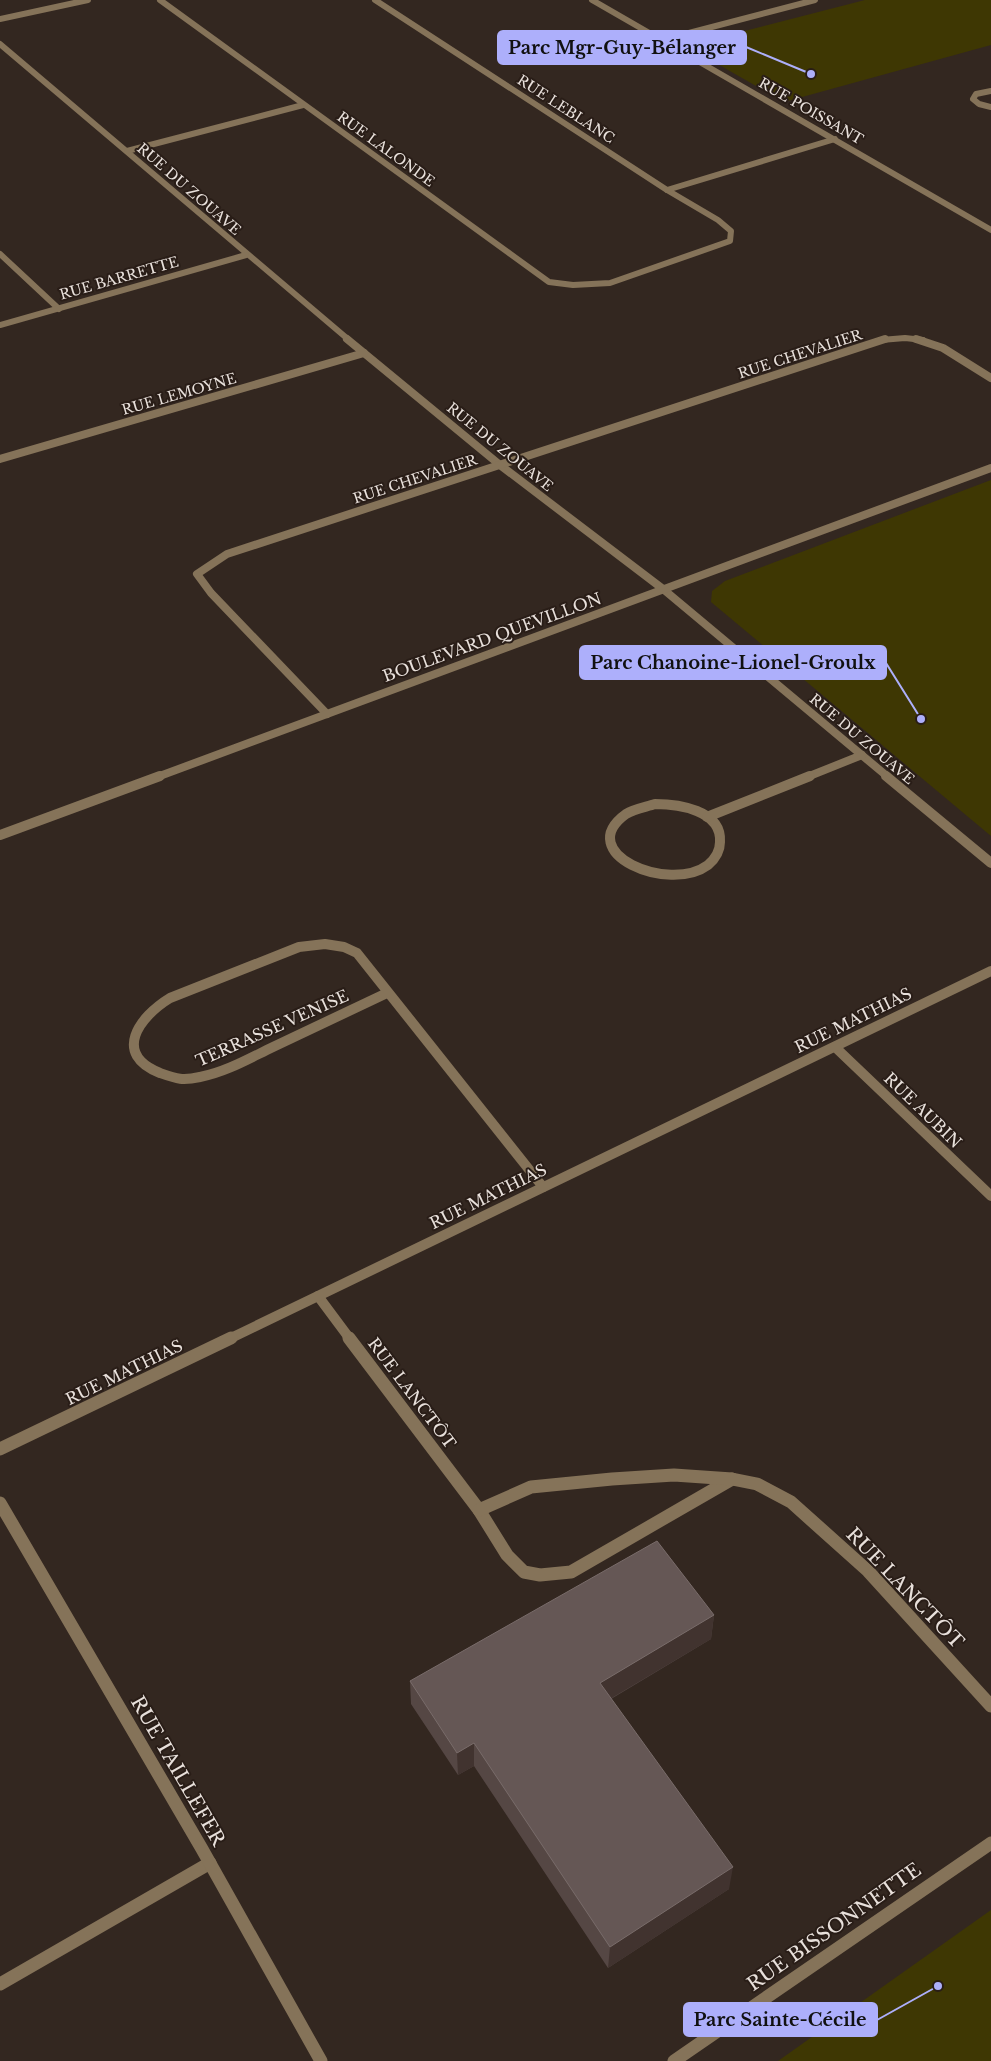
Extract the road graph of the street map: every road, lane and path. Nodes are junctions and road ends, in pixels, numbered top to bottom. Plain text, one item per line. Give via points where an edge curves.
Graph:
1 (88, 0) edge
2 (160, 0) edge
3 (375, 0) edge
4 (592, 0) edge
5 (815, 0) edge
6 (806, 1) edge
7 (0, 19) edge
8 (662, 40) junction
9 (0, 44) edge
10 (991, 90) edge
11 (303, 105) junction
12 (991, 107) edge
13 (835, 139) junction
14 (128, 151) junction
15 (667, 190) junction
16 (991, 230) edge
17 (0, 254) edge
18 (246, 255) junction
19 (610, 283) joint
20 (58, 308) junction
21 (0, 325) edge
22 (364, 352) junction
23 (991, 378) edge
24 (0, 460) edge
25 (500, 465) junction
26 (991, 468) edge
27 (663, 589) junction
28 (327, 714) junction
29 (862, 755) junction
30 (707, 817) junction
31 (1, 832) edge
32 (991, 863) edge
33 (991, 971) edge
34 (387, 993) junction
35 (835, 1047) junction
36 (543, 1187) junction
37 (991, 1196) edge
38 (318, 1296) junction
39 (0, 1449) edge
40 (732, 1479) junction
41 (0, 1503) edge
42 (479, 1510) junction
43 (991, 1706) edge
44 (991, 1843) edge
45 (210, 1863) junction
46 (0, 1984) edge
47 (321, 2061) edge
48 (674, 2061) edge

1 - 7 street
2 - 11 street, RUE LALONDE
3 - 15 street, RUE LEBLANC
4 - 8 street, RUE POISSANT
5 - 6 street
6 - 8 street
8 - 13 street, RUE POISSANT
9 - 14 street, RUE DU ZOUAVE
10 - 12 street via 976,94 973,99
11 - 14 street
11 - 19 street, RUE LALONDE via 549,282 572,285
13 - 15 street
13 - 16 street, RUE POISSANT
14 - 18 street, RUE DU ZOUAVE
15 - 19 street, RUE LEBLANC via 718,220 730,231 730,241
17 - 20 street
18 - 20 street, RUE BARRETTE
18 - 22 street, RUE DU ZOUAVE
20 - 21 street, RUE BARRETTE
22 - 24 street, RUE LEMOYNE
22 - 25 street, RUE DU ZOUAVE
23 - 25 street, RUE CHEVALIER via 934,342 910,336 888,338
25 - 27 street, RUE DU ZOUAVE
25 - 28 street, RUE CHEVALIER via 227,554 198,574 211,593
26 - 27 street, BOULEVARD QUEVILLON
27 - 28 street, BOULEVARD QUEVILLON
27 - 29 street, RUE DU ZOUAVE
28 - 31 street, BOULEVARD QUEVILLON
29 - 30 street
29 - 32 street, RUE DU ZOUAVE
30 - 30 street via 674,804 638,808 623,815 613,825 610,837 612,850 622,861 652,875 687,874 702,869 714,860 720,850 721,838
33 - 35 street, RUE MATHIAS
34 - 34 street, TERRASSE VENISE via 357,953 325,944 299,947 170,998 152,1009 138,1026 134,1041 136,1051 146,1066 181,1081 202,1077
34 - 36 street, TERRASSE VENISE
35 - 36 street, RUE MATHIAS
35 - 37 street, RUE AUBIN
36 - 38 street, RUE MATHIAS
38 - 39 street, RUE MATHIAS
38 - 42 street, RUE LANCTÔT
40 - 42 street, RUE LANCTÔT via 674,1475 531,1487
40 - 42 street, RUE LANCTÔT via 571,1572 540,1575 524,1572 507,1555
40 - 43 street, RUE LANCTÔT via 757,1484 798,1509 868,1571
41 - 45 street, RUE TAILLEFER
44 - 48 street, RUE BISSONNETTE
45 - 46 street
45 - 47 street, RUE TAILLEFER

